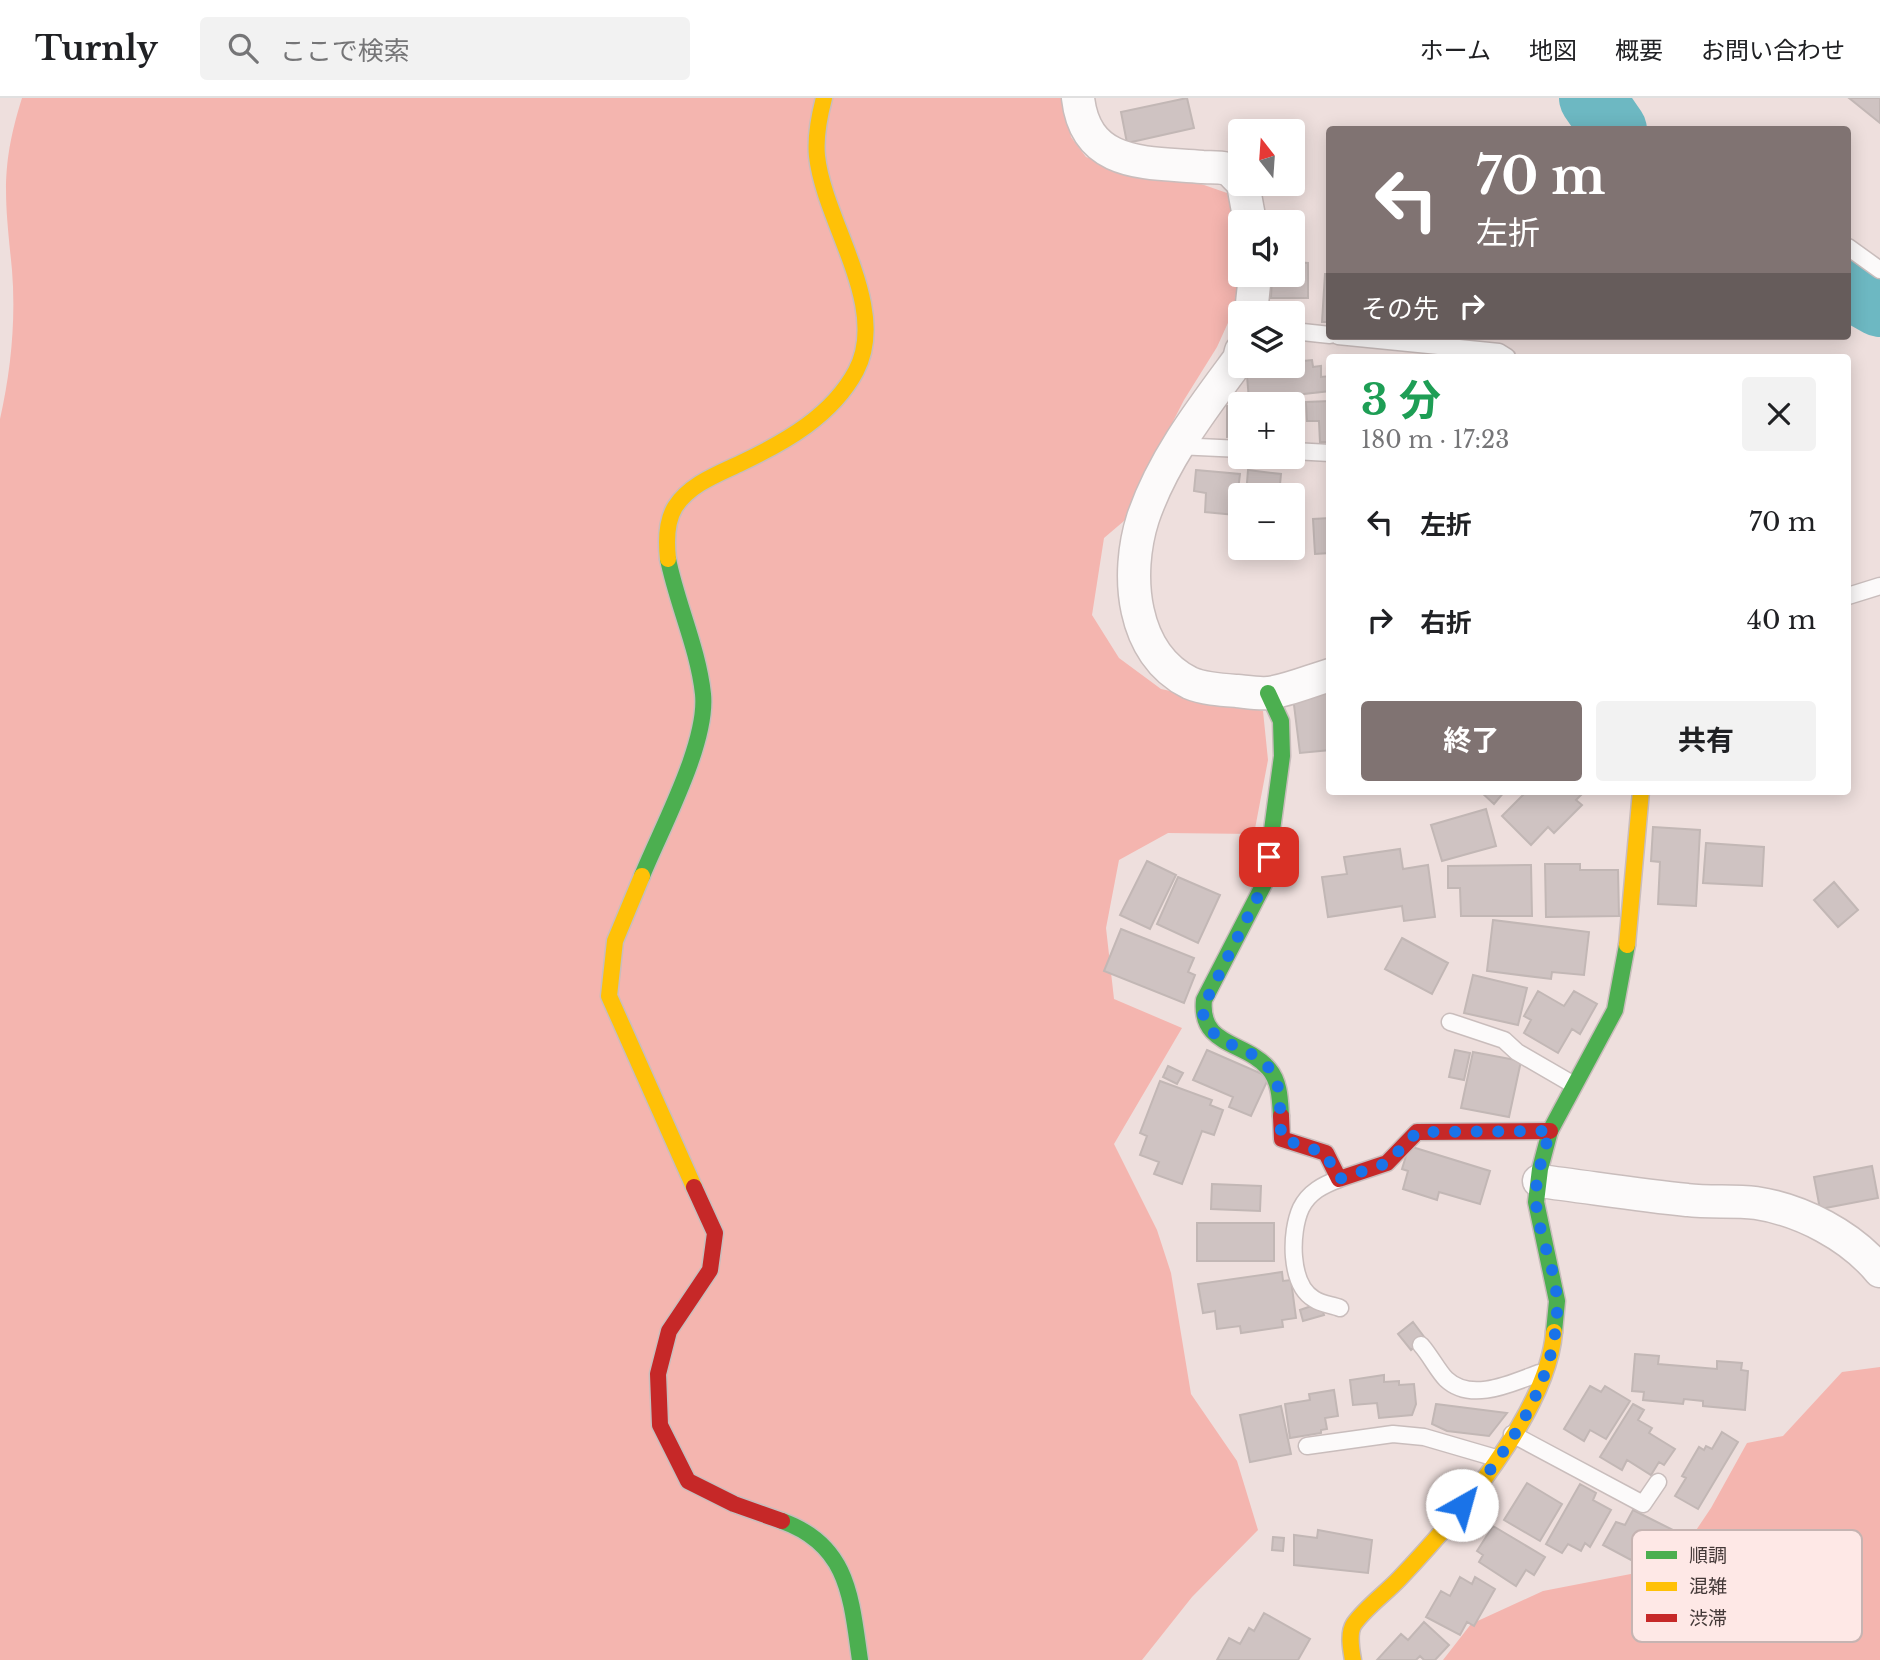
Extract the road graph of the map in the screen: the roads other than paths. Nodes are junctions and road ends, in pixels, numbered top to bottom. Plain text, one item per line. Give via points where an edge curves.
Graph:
1 (824, 98) edge
2 (1078, 98) edge
3 (1228, 169) edge
4 (1851, 249) edge
5 (1880, 270) edge
6 (1305, 332) edge
7 (1326, 335) edge
8 (1378, 340) edge
9 (1502, 354) edge
10 (1228, 373) edge
11 (1177, 446) junction
12 (1228, 448) edge
13 (1305, 452) edge
14 (1326, 453) edge
15 (1880, 586) edge
16 (1851, 595) edge
17 (1326, 676) edge
18 (1268, 693) junction
19 (1641, 795) edge
20 (1450, 1022) dead end
21 (1576, 1085) junction
22 (1550, 1131) junction
23 (1339, 1179) junction
24 (1539, 1181) junction
25 (1880, 1271) edge
26 (1340, 1308) dead end
27 (1420, 1345) dead end
28 (1545, 1371) junction
29 (1512, 1434) junction
30 (1307, 1446) dead end
31 (1496, 1458) junction
32 (1658, 1482) dead end
33 (860, 1660) edge
34 (1353, 1660) edge

1 - 33 street via 816,155 828,207 863,300 866,347 846,390 826,412 694,486 678,501 669,520 668,559 703,695 700,725 692,756 615,941 609,996 715,1233 710,1270 669,1331 658,1374 660,1425 688,1482 801,1528 832,1553 850,1598
2 - 3 street via 1088,136 1116,156
4 - 5 lane
6 - 7 lane
8 - 9 lane
10 - 11 street
11 - 12 lane
11 - 18 street via 1143,518 1137,542 1134,590 1145,636 1157,656 1190,683
13 - 14 lane
15 - 16 lane
17 - 18 street
18 - 23 street via 1281,721 1282,756 1265,882 1202,1009 1215,1036 1272,1071 1282,1139 1325,1153
19 - 21 street via 1629,936 1615,1010
20 - 21 lane via 1504,1040
21 - 22 street
22 - 23 street via 1417,1132 1387,1163
22 - 24 street
23 - 26 lane via 1317,1188 1301,1209 1293,1253 1296,1277 1312,1299
24 - 25 street via 1690,1200 1757,1203 1835,1233 1865,1253
24 - 28 street via 1536,1202 1557,1301 1553,1350
27 - 28 lane via 1457,1388 1475,1391
28 - 29 street via 1533,1404
29 - 31 street
29 - 32 lane via 1643,1504
30 - 31 lane via 1393,1434 1424,1437
31 - 34 street via 1401,1577 1353,1625

